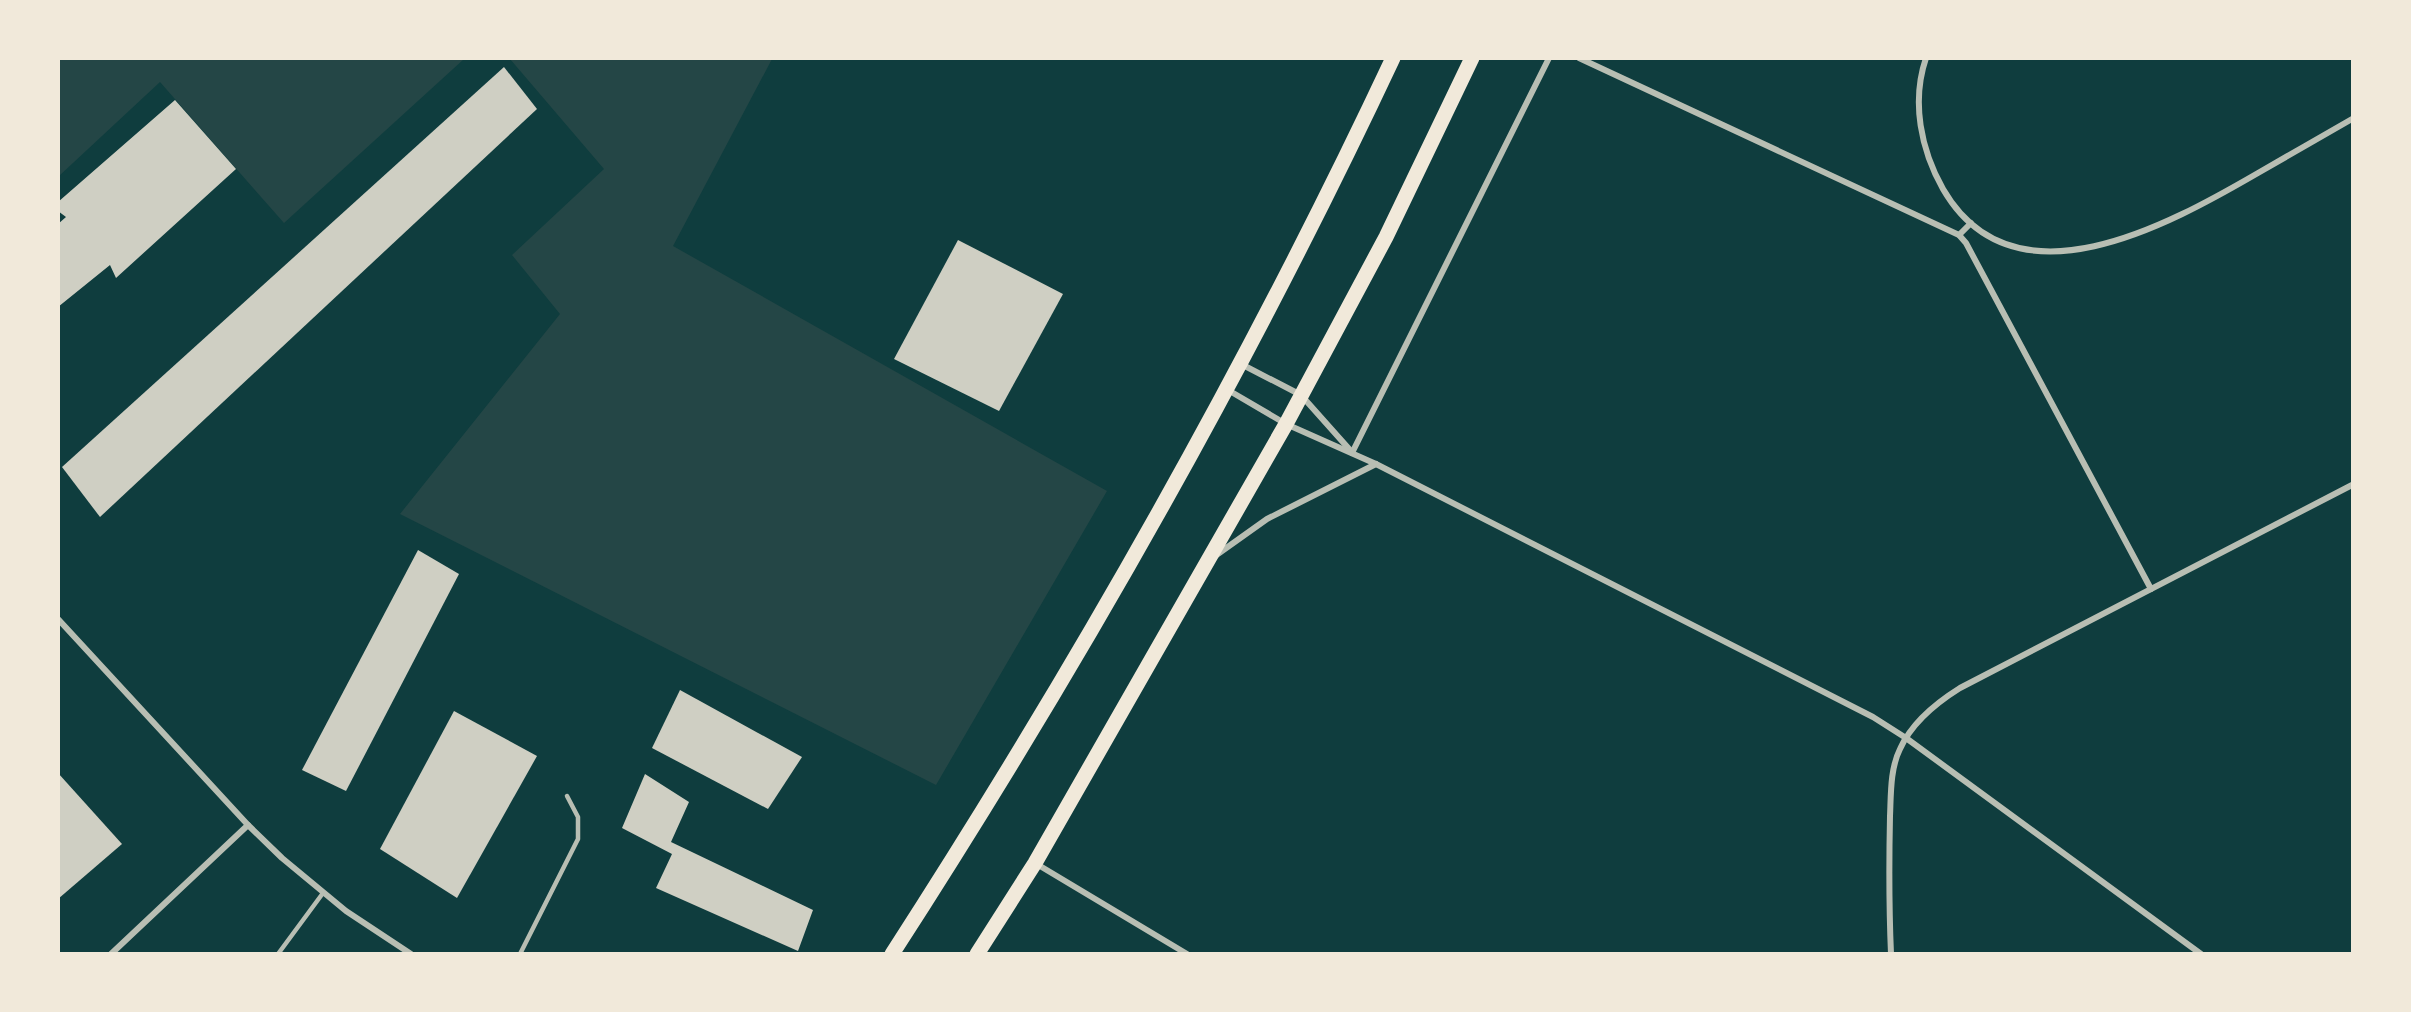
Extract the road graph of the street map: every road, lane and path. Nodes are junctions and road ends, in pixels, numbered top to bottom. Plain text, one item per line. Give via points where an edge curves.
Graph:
1 (1393, 58) edge
2 (1472, 58) edge
3 (1549, 58) edge
4 (1579, 58) edge
5 (1926, 58) edge
6 (2352, 118) edge
7 (1971, 224) junction
8 (1959, 235) junction
9 (1241, 363) junction
10 (1228, 390) junction
11 (1301, 395) junction
12 (1286, 424) junction
13 (1352, 453) junction
14 (1376, 464) junction
15 (2352, 485) edge
16 (1210, 560) junction
17 (2151, 589) junction
18 (58, 619) edge
19 (1906, 738) junction
20 (567, 796) dead end
21 (248, 825) junction
22 (1035, 863) junction
23 (323, 893) junction
24 (111, 954) edge
25 (279, 954) edge
26 (411, 954) edge
27 (520, 954) edge
28 (892, 954) edge
29 (977, 954) edge
30 (1187, 954) edge
31 (1891, 954) edge
32 (2201, 954) edge

1 - 9 main road via 1340,172
2 - 11 main road via 1386,237
3 - 13 street
4 - 8 street
5 - 7 street via 1918,94 1924,144 1938,180
6 - 7 street via 2180,215 2103,245 2028,249 2003,244
7 - 8 street
8 - 17 street
9 - 10 main road
9 - 11 street
10 - 12 street
10 - 28 main road via 1097,622
11 - 12 main road
11 - 13 street
12 - 13 street
12 - 16 main road
13 - 14 street
14 - 16 street via 1267,519
14 - 19 street via 1873,717
15 - 17 street
16 - 22 main road
17 - 19 street via 1944,698
18 - 21 street
19 - 31 street via 1899,750 1892,786
19 - 32 street
20 - 27 lane via 578,817 578,839
21 - 23 street
21 - 24 street
22 - 29 main road
22 - 30 street
23 - 25 lane
23 - 26 street

